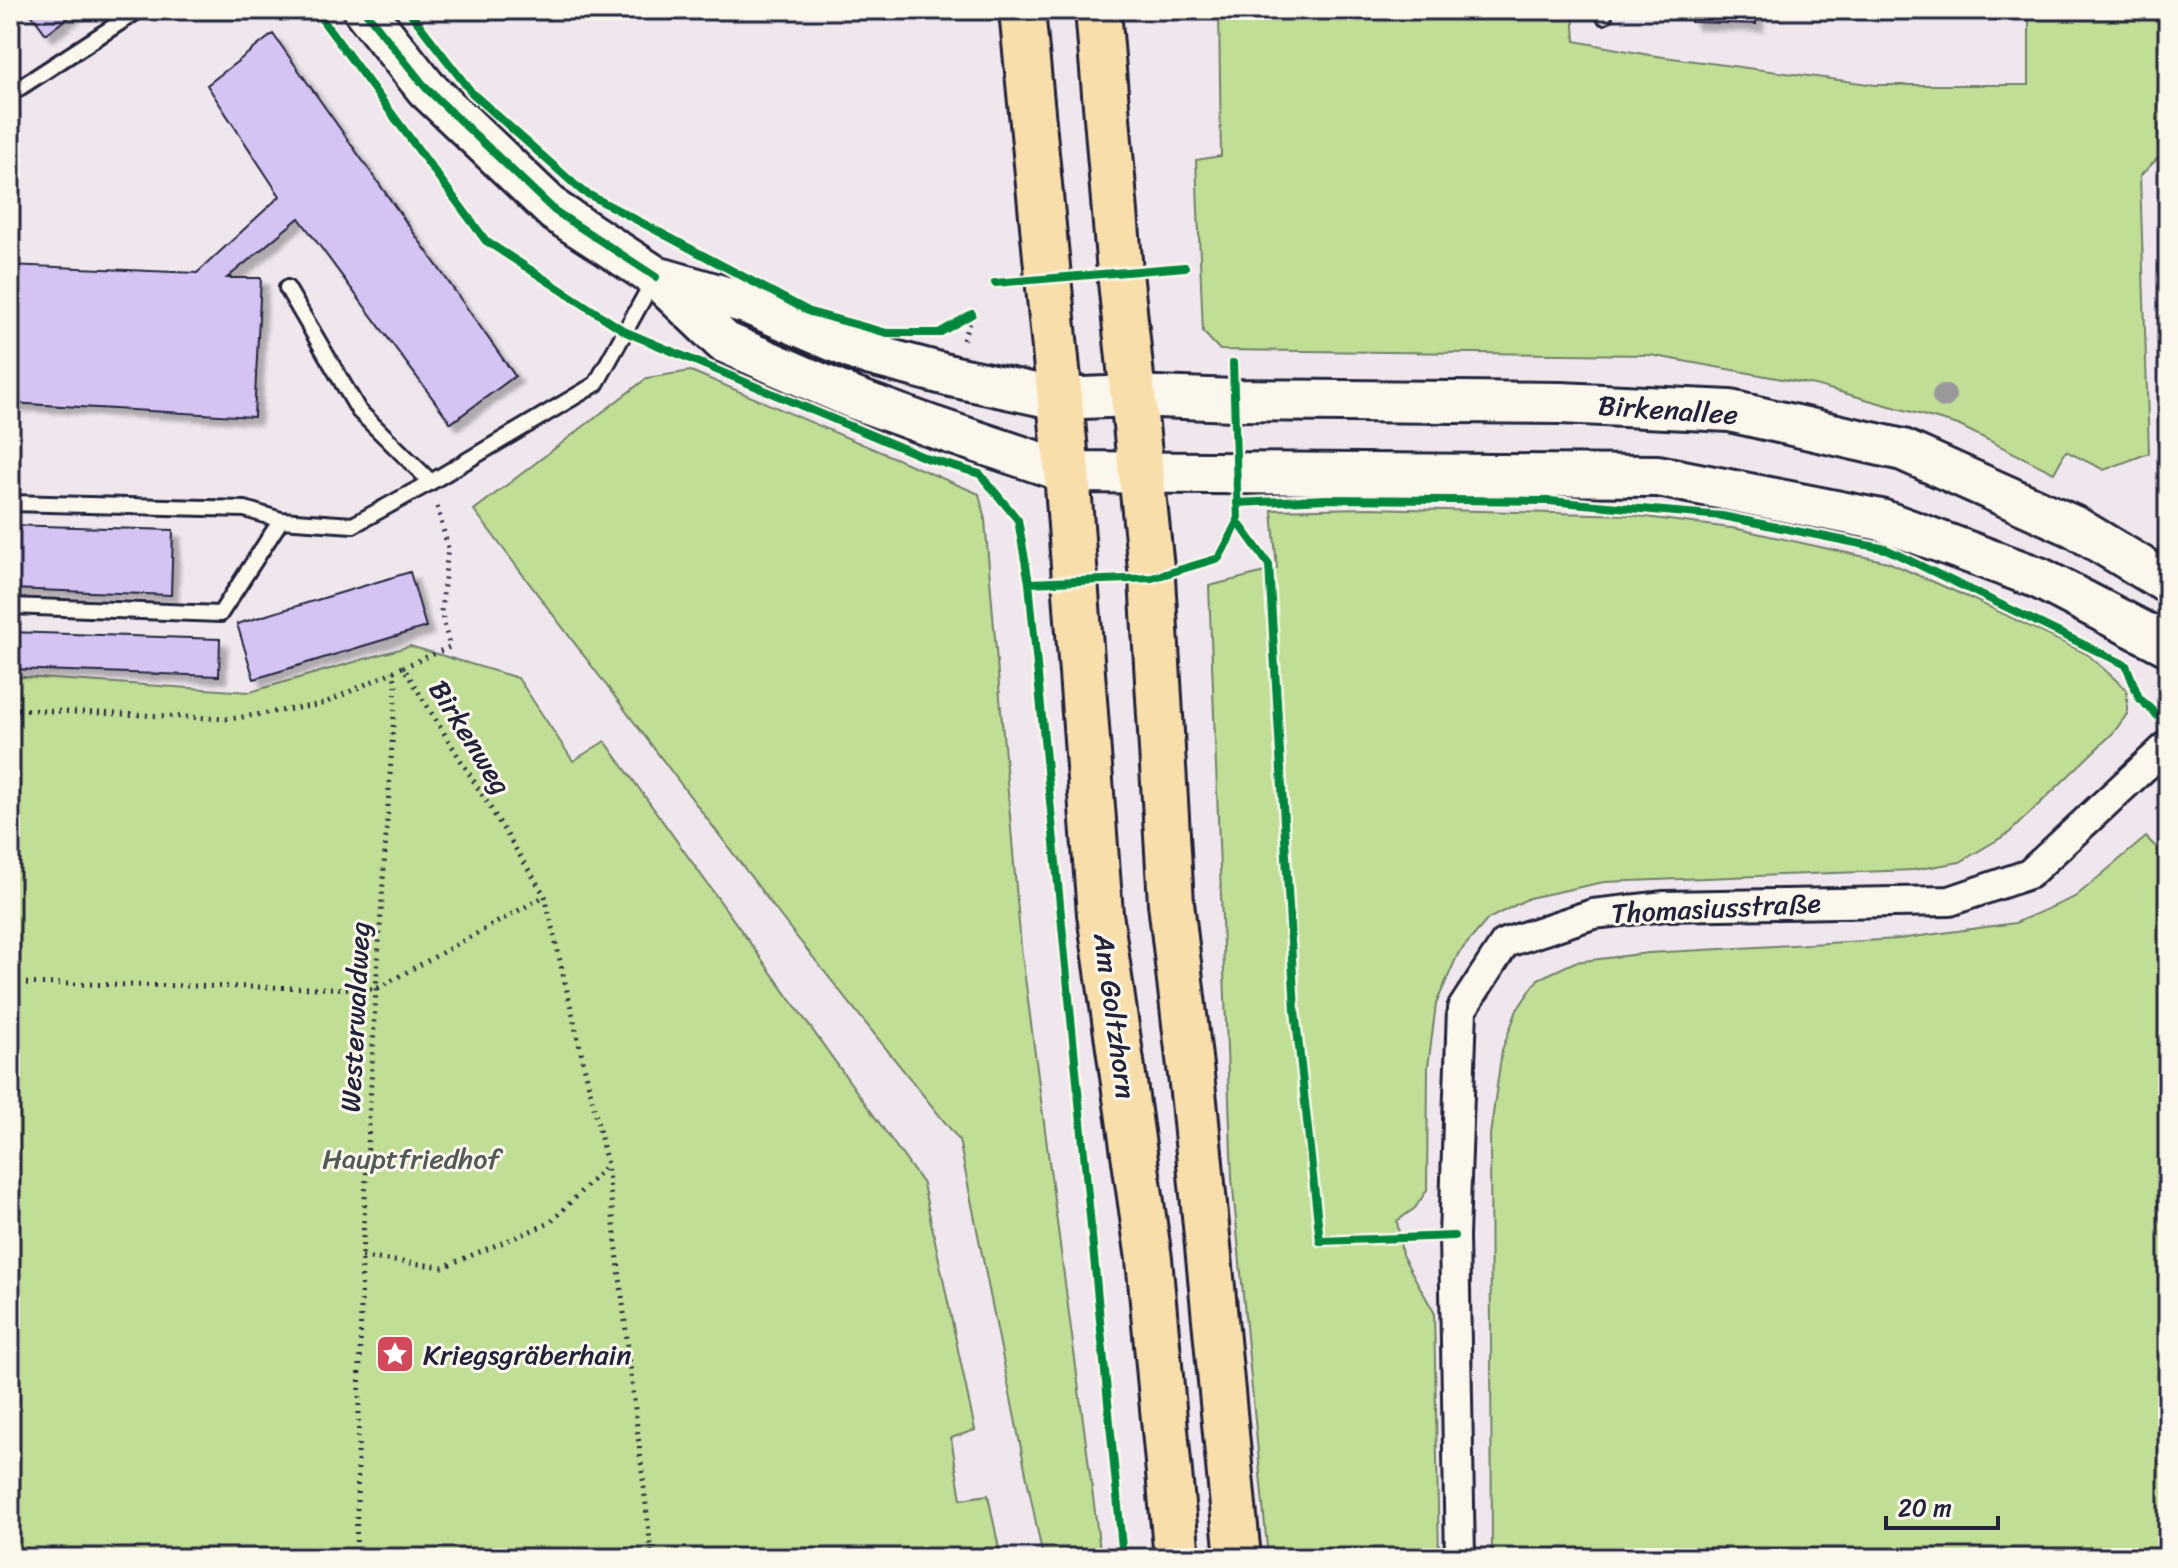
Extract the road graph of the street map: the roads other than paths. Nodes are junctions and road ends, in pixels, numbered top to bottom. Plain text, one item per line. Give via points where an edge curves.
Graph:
1 (139, 10) edge
2 (364, 10) edge
3 (1022, 10) edge
4 (1098, 10) edge
5 (10, 94) edge
6 (656, 277) junction
7 (287, 288) dead end
8 (1132, 396) junction
9 (1058, 399) junction
10 (1142, 471) junction
11 (1067, 472) junction
12 (431, 482) junction
13 (10, 503) edge
14 (281, 520) junction
15 (2168, 583) edge
16 (10, 606) edge
17 (2168, 645) edge
18 (2168, 745) edge
19 (1177, 1558) edge
20 (1238, 1558) edge
21 (1460, 1558) edge

1 - 5 lane
2 - 6 street via 426,88 555,211
3 - 9 main road, Am Goltzhorn
4 - 8 main road
6 - 9 street, Birkenallee via 746,303 860,352
6 - 11 street via 724,342 853,398
6 - 12 lane via 596,384
7 - 12 lane via 359,411
8 - 9 street, Birkenallee
8 - 10 main road
8 - 15 street, Birkenallee via 1730,411 1903,450 2075,527
9 - 11 main road, Am Goltzhorn
10 - 11 street
10 - 17 street via 1658,476 1881,520 2039,578
10 - 20 main road via 1171,903
11 - 19 main road, Am Goltzhorn via 1100,914 1149,1259
12 - 14 lane via 353,525
13 - 14 lane via 245,509
14 - 16 lane via 220,614
18 - 21 street, Thomasiusstraße via 2029,874 1950,901 1665,906 1593,914 1505,943 1462,1009 1454,1236

